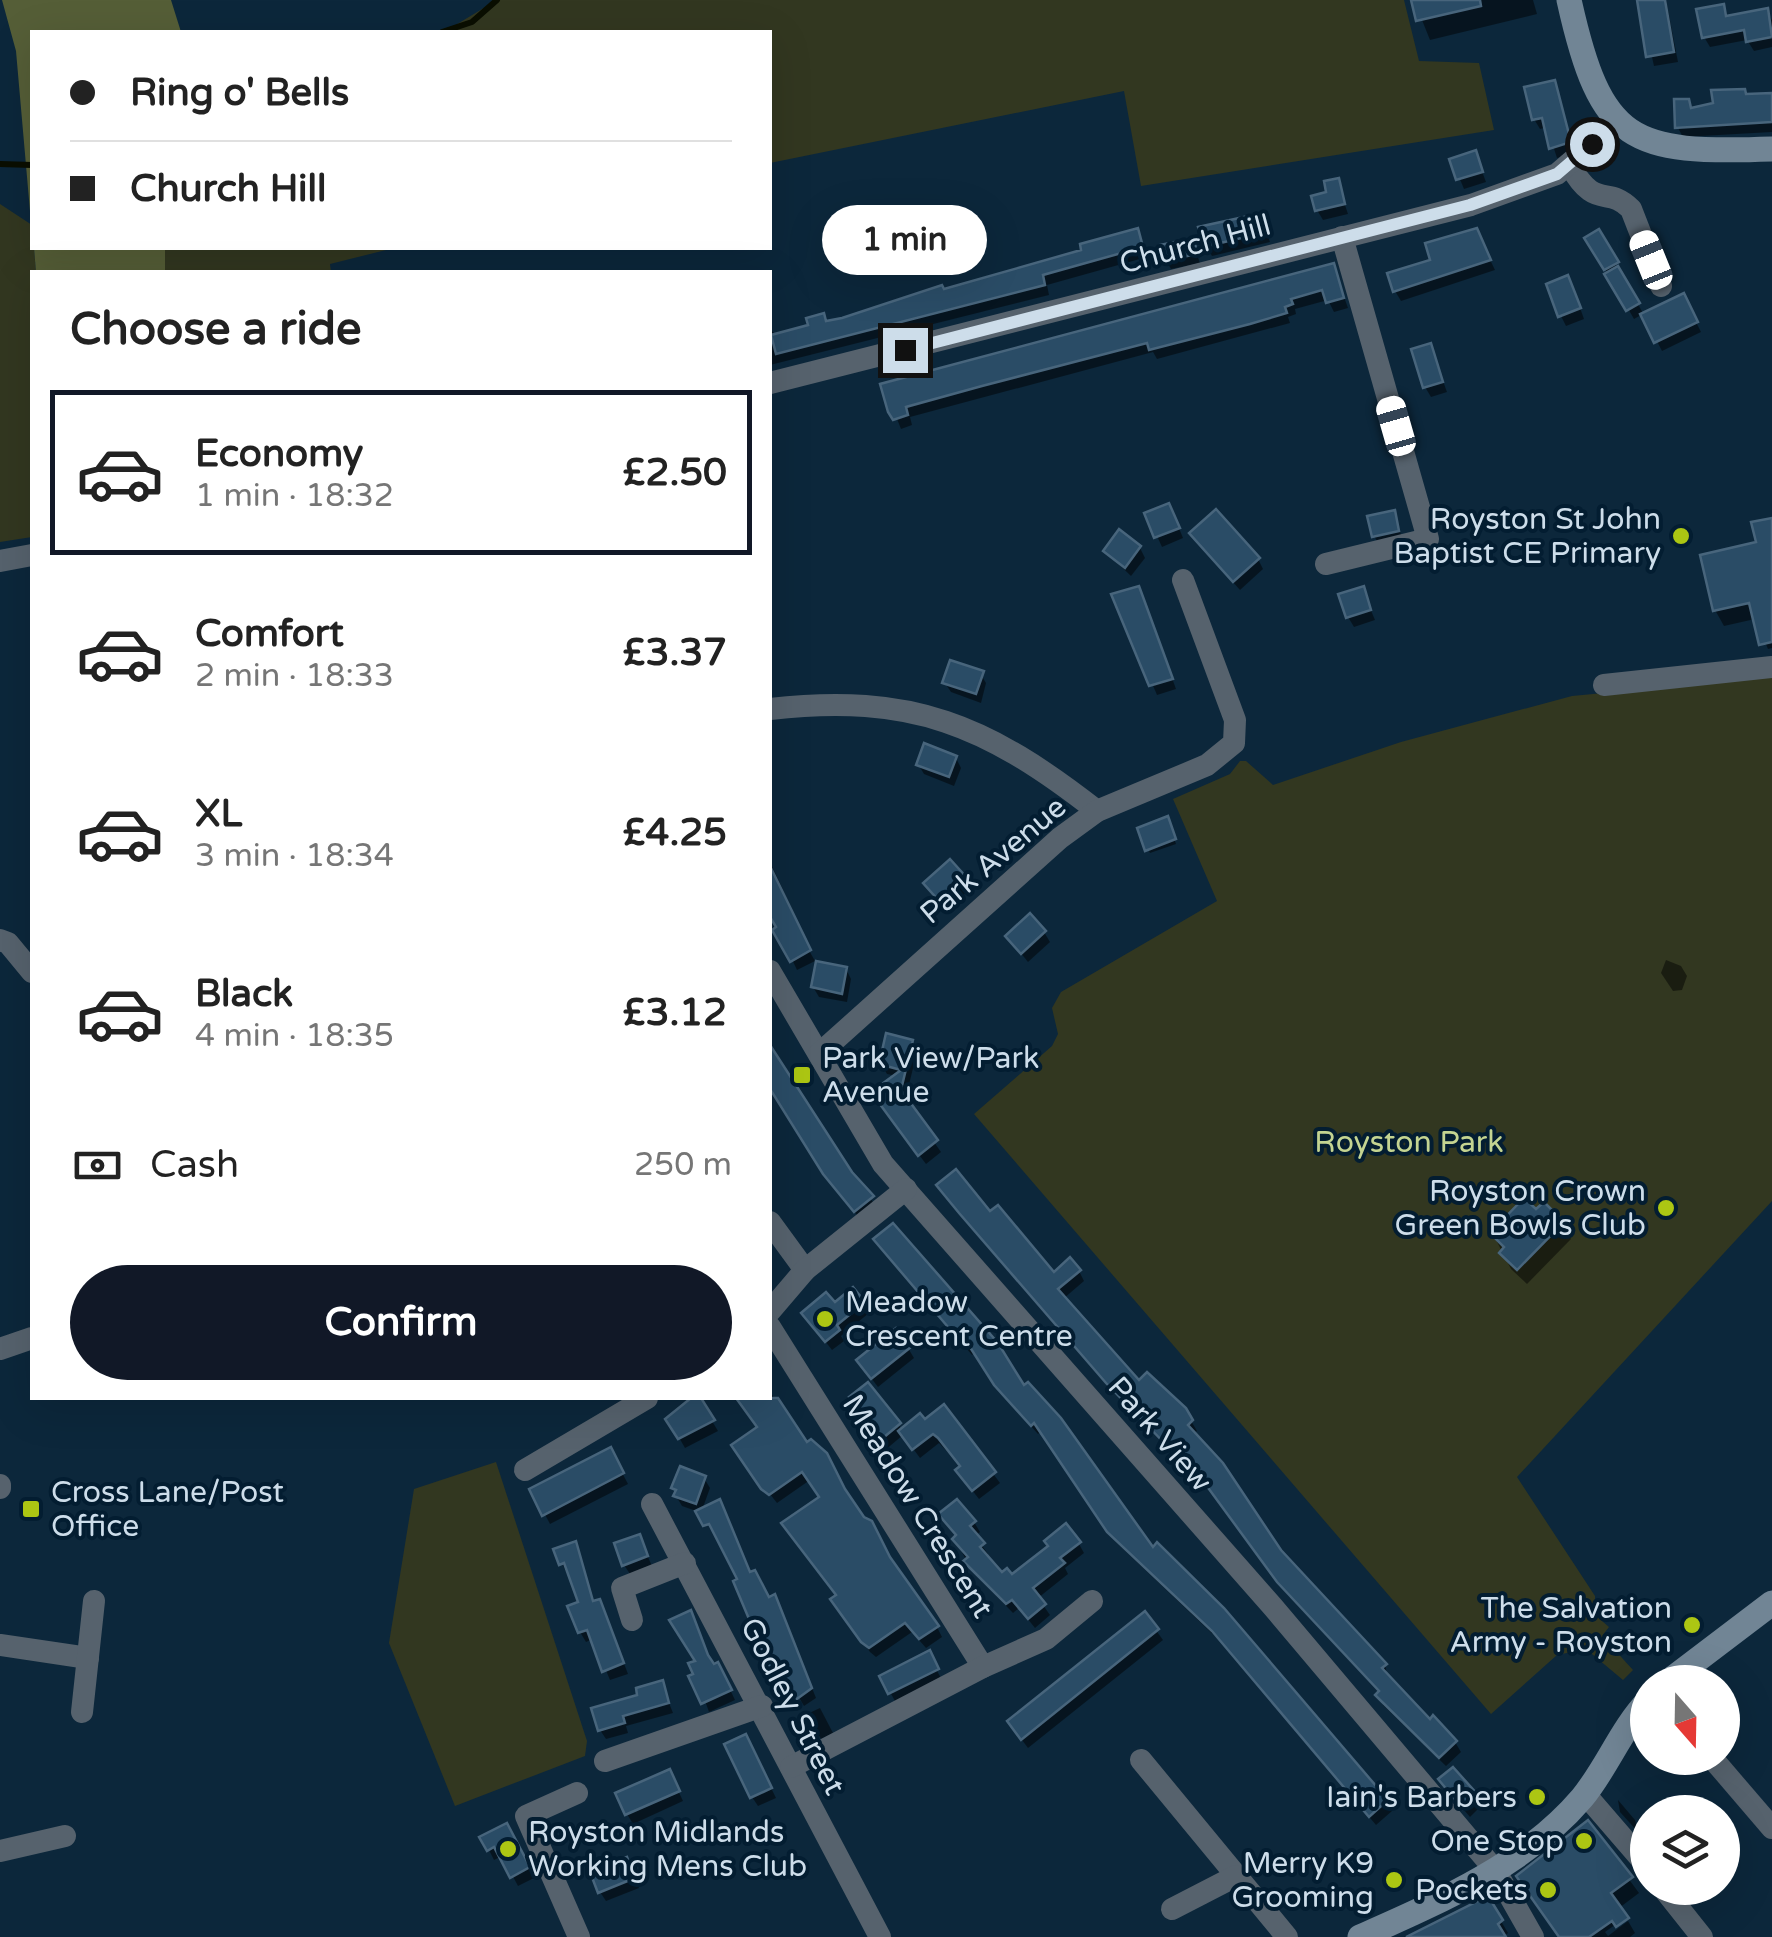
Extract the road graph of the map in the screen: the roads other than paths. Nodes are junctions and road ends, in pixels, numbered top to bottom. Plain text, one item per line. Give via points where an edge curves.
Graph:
1 (1570, 0) edge
2 (1616, 123) junction
3 (1772, 149) edge
4 (1569, 164) junction
5 (1342, 236) junction
6 (1661, 286) dead end
7 (772, 383) edge
8 (30, 555) edge
9 (0, 561) edge
10 (1326, 564) dead end
11 (1183, 580) dead end
12 (1772, 667) edge
13 (1604, 685) dead end
14 (772, 709) edge
15 (1097, 811) junction
16 (0, 940) edge
17 (30, 970) edge
18 (772, 974) edge
19 (819, 1054) junction
20 (906, 1190) junction
21 (772, 1225) edge
22 (805, 1270) junction
23 (772, 1309) edge
24 (772, 1329) edge
25 (30, 1339) edge
26 (0, 1350) edge
27 (643, 1400) edge
28 (524, 1470) dead end
29 (652, 1504) dead end
30 (685, 1563) junction
31 (1092, 1601) dead end
32 (94, 1602) dead end
33 (1772, 1604) edge
34 (632, 1620) dead end
35 (0, 1645) edge
36 (88, 1658) junction
37 (1691, 1665) edge
38 (982, 1667) junction
39 (762, 1706) junction
40 (82, 1712) dead end
41 (1630, 1728) edge
42 (1141, 1760) dead end
43 (605, 1761) dead end
44 (790, 1767) junction
45 (1727, 1775) edge
46 (577, 1794) dead end
47 (1586, 1794) junction
48 (1772, 1828) edge
49 (65, 1836) dead end
50 (1630, 1847) edge
51 (0, 1851) edge
52 (1495, 1870) junction
53 (1236, 1876) junction
54 (1677, 1905) edge
55 (1172, 1909) dead end
56 (1368, 1935) edge
57 (579, 1937) edge
58 (880, 1937) edge
59 (1287, 1937) edge
60 (1533, 1937) edge
61 (1702, 1937) edge

1 - 2 main road via 1586,68
2 - 3 main road via 1662,148
2 - 4 street, Church Hill
4 - 5 street, Church Hill via 1470,205
4 - 6 street via 1596,198 1622,200 1631,209
5 - 7 street, Church Hill
5 - 10 street via 1428,539
8 - 9 street
11 - 15 street, Park Avenue via 1236,720 1234,743 1207,765
12 - 13 street
14 - 15 street via 823,703 913,710 988,736
15 - 19 street, Park Avenue
16 - 17 street
18 - 19 street, Park View
19 - 20 street, Park View via 883,1164
20 - 22 street
20 - 52 street, Park View
21 - 22 street
22 - 23 street
24 - 38 street, Meadow Crescent
25 - 26 street
27 - 28 street
29 - 30 street, Godley Street
30 - 34 street via 618,1579
30 - 39 street, Godley Street
31 - 38 street via 1046,1640
32 - 36 street
33 - 37 main road
35 - 36 street
36 - 40 street
38 - 44 street
39 - 43 street
39 - 44 street, Godley Street
41 - 47 main road
42 - 53 street
44 - 58 street, Godley Street
45 - 48 street
46 - 57 street via 526,1816
47 - 50 street
47 - 52 main road via 1545,1835
49 - 51 street
52 - 56 main road
52 - 60 street, Park View
53 - 55 street
53 - 59 street
54 - 61 street

